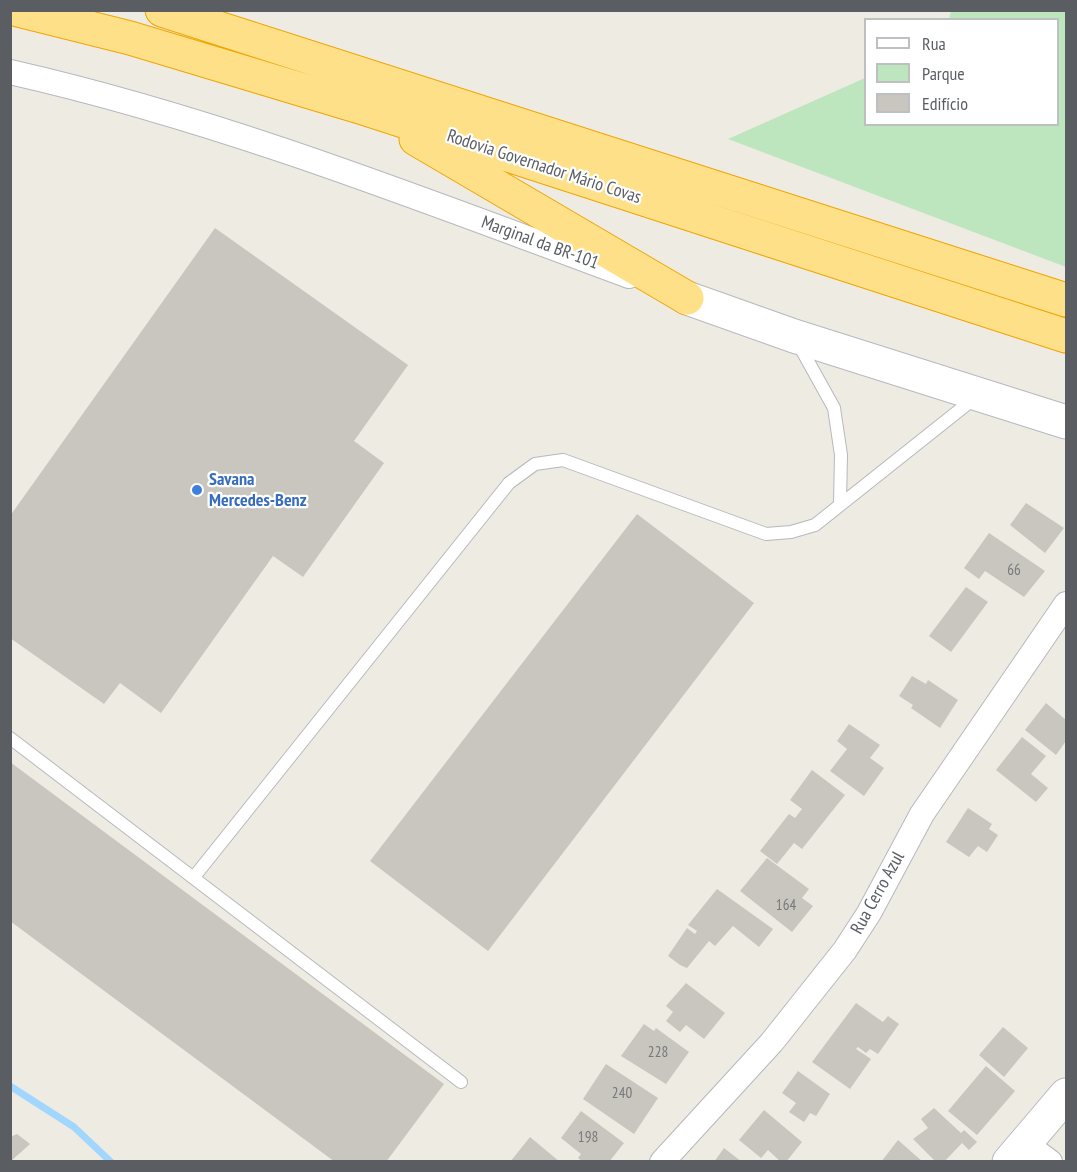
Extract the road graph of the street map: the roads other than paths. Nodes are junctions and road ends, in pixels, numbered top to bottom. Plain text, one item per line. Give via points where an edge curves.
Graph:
1 (18, 10) edge
2 (162, 10) edge
3 (10, 72) edge
4 (363, 108) junction
5 (687, 298) junction
6 (1066, 300) edge
7 (794, 336) junction
8 (1066, 336) edge
9 (979, 394) junction
10 (1066, 422) edge
11 (840, 502) junction
12 (1066, 604) edge
13 (10, 738) edge
14 (194, 877) junction
15 (461, 1082) dead end
16 (1066, 1095) edge
17 (1028, 1156) edge
18 (662, 1161) edge

1 - 4 highway, Rodovia Governador Mário Covas via 130,38
2 - 6 highway, Rodovia Governador Mário Covas
3 - 5 street, Marginal da BR-101 via 91,90 202,123
4 - 5 highway
4 - 8 highway, Rodovia Governador Mário Covas
5 - 7 main road, Marginal da BR-101
7 - 9 main road, Marginal da BR-101
7 - 11 lane via 834,408 841,455
9 - 10 main road, Marginal da BR-101
9 - 11 lane
11 - 14 lane via 815,525 766,534 563,460 535,464 508,483
12 - 18 street, Rua Cerro Azul via 922,814 846,950 772,1042
13 - 14 lane
14 - 15 lane
16 - 17 main road

